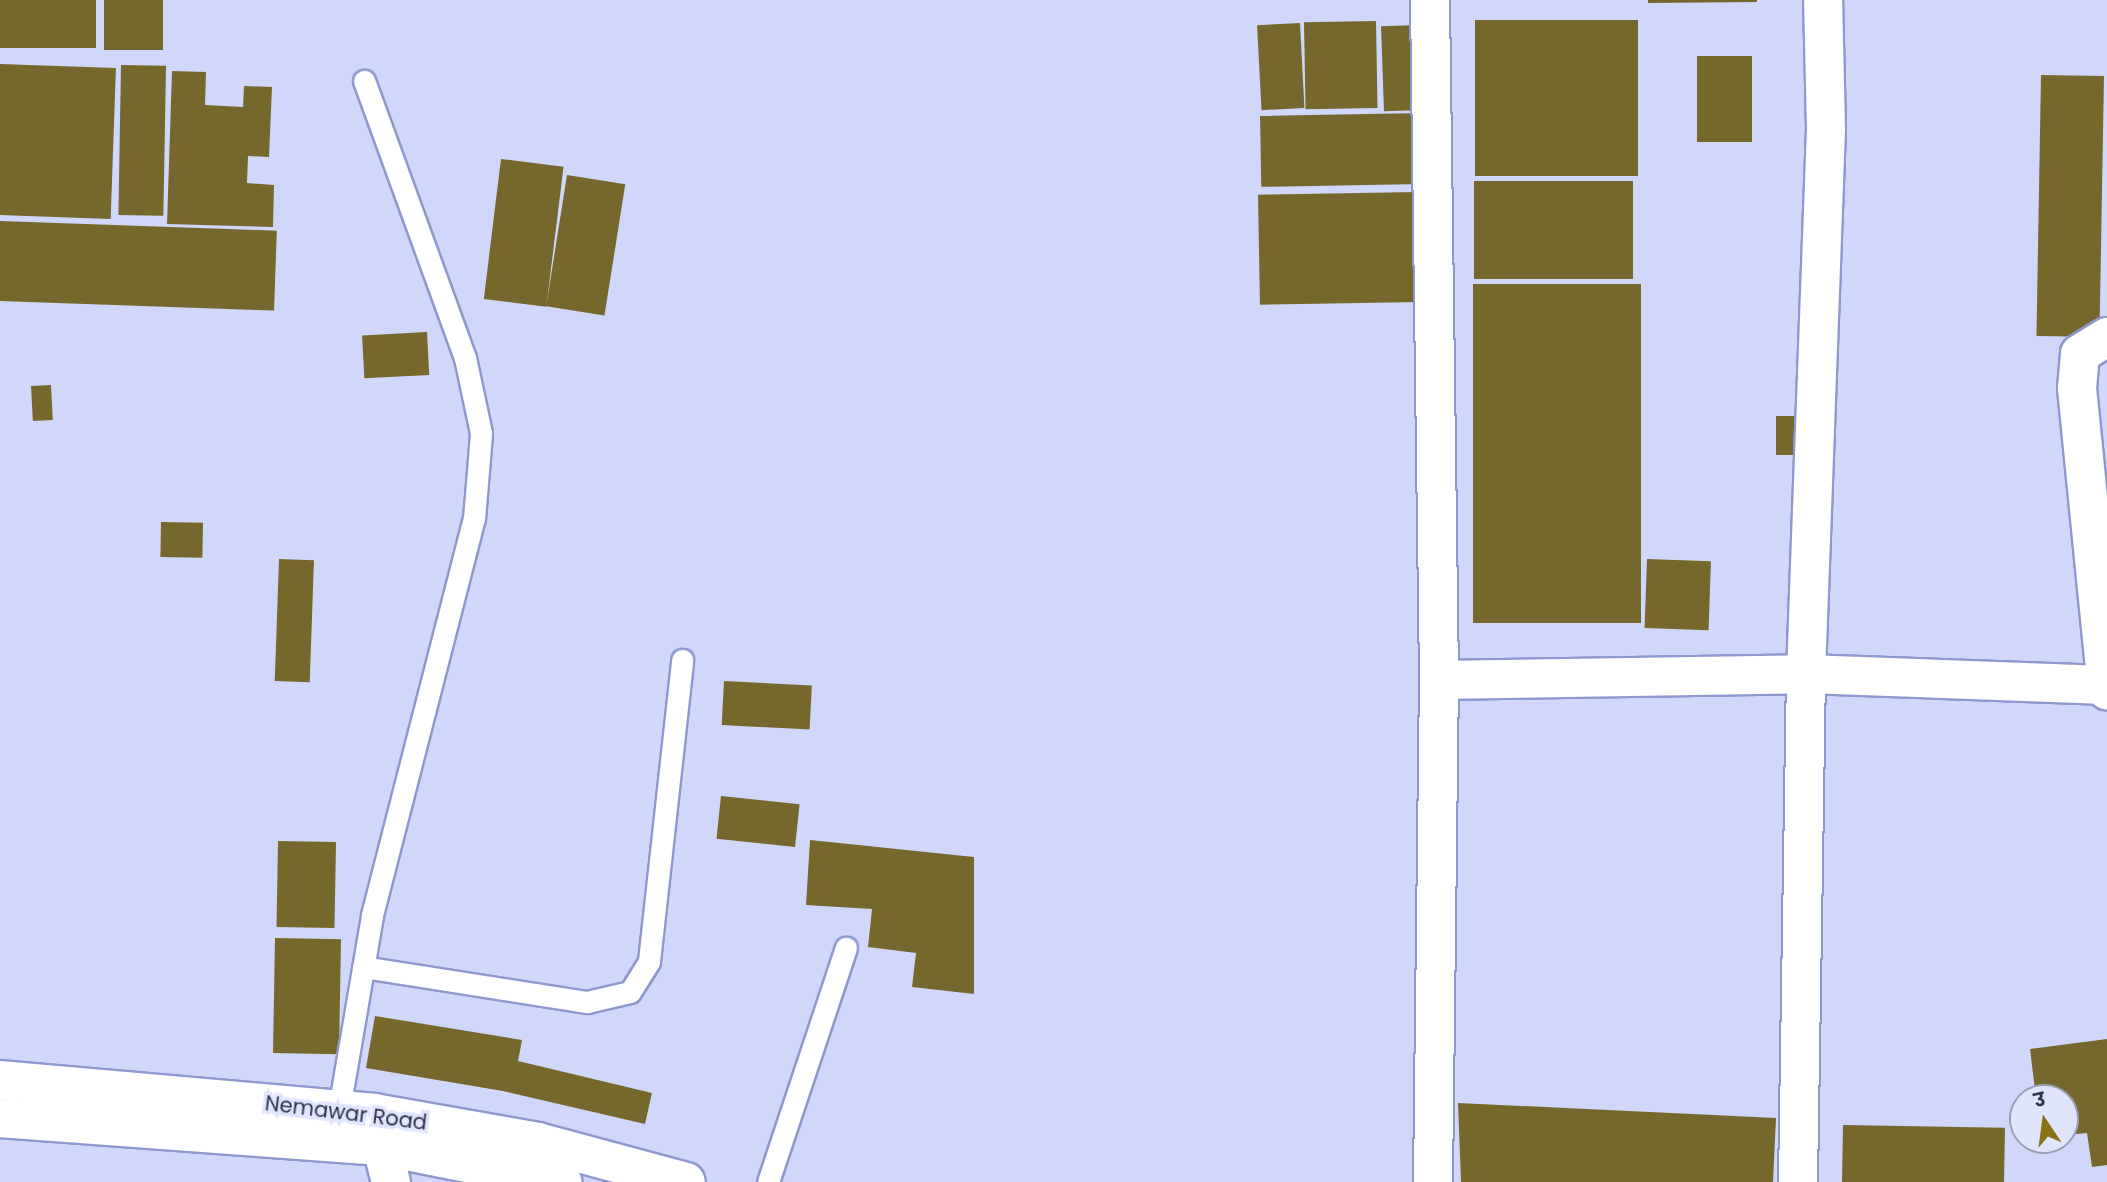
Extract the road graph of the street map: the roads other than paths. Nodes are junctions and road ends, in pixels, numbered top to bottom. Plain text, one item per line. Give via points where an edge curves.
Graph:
1 (1430, 0) edge
2 (1823, 0) edge
3 (365, 81) dead end
4 (2107, 337) edge
5 (682, 660) dead end
6 (1806, 674) junction
7 (1439, 680) junction
8 (2106, 685) edge
9 (2107, 691) edge
10 (846, 948) dead end
11 (363, 967) junction
12 (0, 1080) edge
13 (0, 1118) edge
14 (365, 1123) junction
15 (391, 1182) edge
16 (562, 1182) edge
17 (686, 1182) edge
18 (768, 1182) edge
19 (1433, 1182) edge
20 (1798, 1182) edge

1 - 7 main road
2 - 6 main road via 1826,129
3 - 11 lane via 465,358 481,433 474,519 372,915
4 - 8 main road via 2080,354 2077,368
5 - 11 lane via 649,961 630,992 587,1002
6 - 7 main road
6 - 8 main road
6 - 20 main road
7 - 19 main road
8 - 9 main road
10 - 18 lane
11 - 14 lane
12 - 14 main road, Nemawar Road
13 - 14 main road, Nemawar Road
14 - 15 main road
14 - 16 main road, Nemawar Road
14 - 17 main road, Nemawar Road via 538,1142

